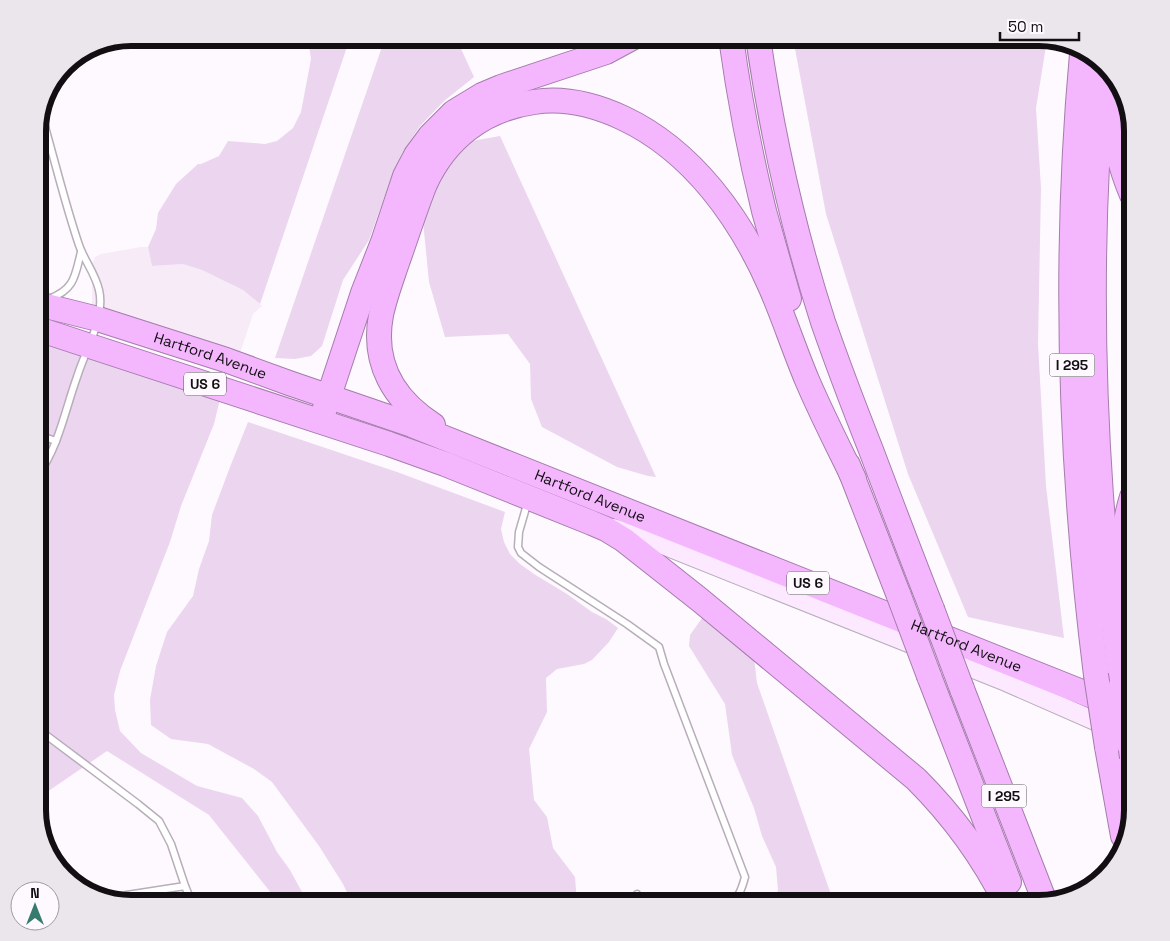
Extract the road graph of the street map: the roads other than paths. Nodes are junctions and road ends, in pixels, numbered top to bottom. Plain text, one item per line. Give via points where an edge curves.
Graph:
1 (617, 46) edge
2 (732, 46) edge
3 (759, 46) edge
4 (1082, 58) edge
5 (1103, 76) edge
6 (1110, 86) edge
7 (46, 131) edge
8 (1124, 174) edge
9 (81, 252) junction
10 (46, 300) edge
11 (46, 305) edge
12 (98, 319) junction
13 (46, 332) edge
14 (89, 346) junction
15 (329, 396) junction
16 (321, 421) junction
17 (46, 438) edge
18 (56, 441) junction
19 (483, 452) junction
20 (46, 464) edge
21 (854, 479) junction
22 (529, 498) junction
23 (584, 520) junction
24 (1124, 532) edge
25 (1121, 685) junction
26 (1124, 705) edge
27 (1124, 710) edge
28 (1124, 734) edge
29 (46, 735) edge
30 (1121, 828) edge
31 (185, 886) junction
32 (129, 895) edge
33 (188, 895) edge
34 (738, 895) edge
35 (1001, 895) edge
36 (1013, 895) edge
37 (1042, 895) edge

1 - 15 highway via 482,95 454,112 430,136 405,176
2 - 21 highway via 748,137 774,247 807,356
3 - 37 highway, I 295, bridge via 782,173 820,310
4 - 30 highway, I 295, bridge via 1071,289 1080,521 1096,675
5 - 25 highway via 1095,225 1095,370 1102,506
6 - 8 highway via 1111,116
7 - 9 lane
9 - 10 lane via 71,284 59,295
9 - 12 lane via 99,290
11 - 12 highway, Hartford Avenue / US 6
12 - 14 lane
12 - 15 highway, Hartford Avenue / US 6
13 - 14 highway, Hartford Avenue / US 6
14 - 16 highway, Hartford Avenue / US 6
14 - 18 lane
15 - 16 highway
15 - 19 highway, Hartford Avenue / US 6
16 - 22 highway, Hartford Avenue / US 6 via 412,452
17 - 18 lane
18 - 20 lane
19 - 21 highway via 426,421 397,394 381,357 381,314 425,184 446,149 468,128 500,110 528,102 559,100 597,107 644,128 686,161 712,190 736,224 764,274 808,382
19 - 27 highway, Hartford Avenue / US 6
21 - 36 highway, bridge
22 - 23 highway, Hartford Avenue / US 6
22 - 34 lane via 519,532 521,553 659,647 745,877
23 - 28 main road, Hartford Avenue via 635,534 988,675
23 - 35 highway, US 6 via 614,533 640,552 916,779 965,834
24 - 25 highway via 1119,573
25 - 26 highway, bridge
29 - 31 lane via 159,821 171,844
31 - 32 lane
31 - 33 lane

